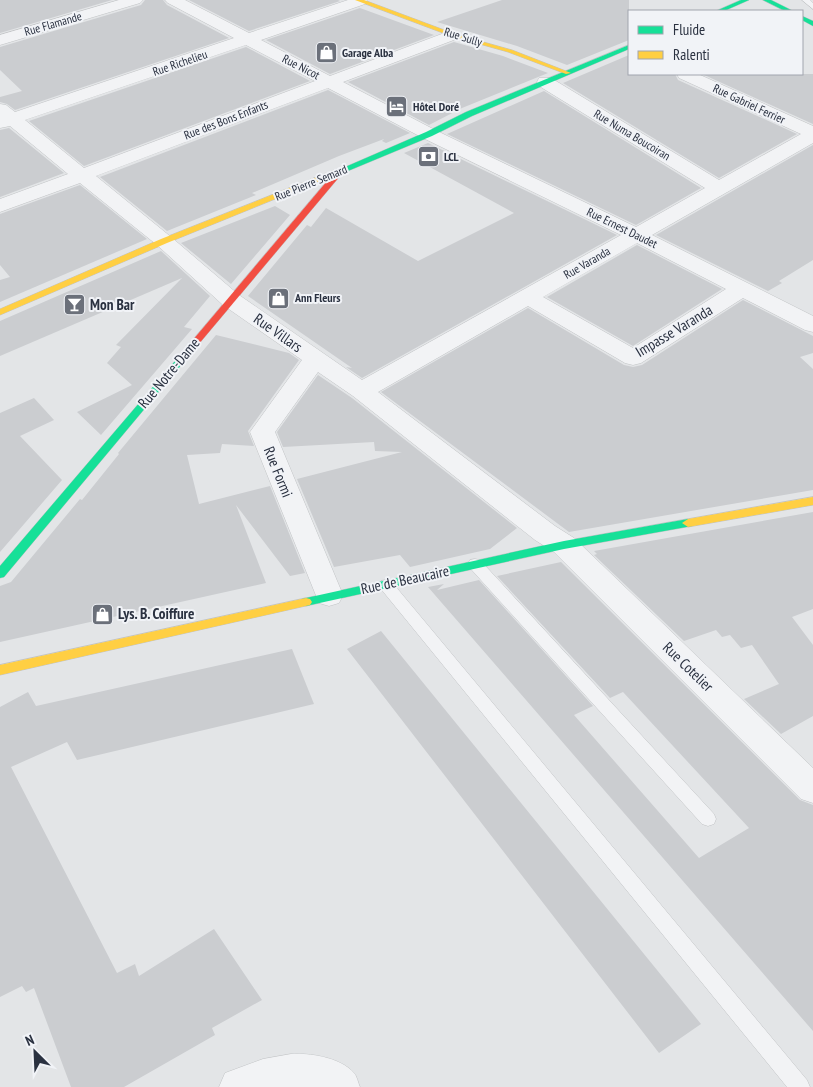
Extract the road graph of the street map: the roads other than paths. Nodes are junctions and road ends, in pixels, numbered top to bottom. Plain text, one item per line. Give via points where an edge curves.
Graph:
1 (135, 0) edge
2 (174, 0) edge
3 (359, 0) edge
4 (721, 0) edge
5 (742, 0) edge
6 (766, 0) edge
7 (806, 0) edge
8 (813, 7) edge
9 (714, 8) edge
10 (763, 10) edge
11 (788, 10) edge
12 (453, 35) junction
13 (0, 40) edge
14 (248, 40) junction
15 (627, 49) edge
16 (568, 72) junction
17 (687, 75) edge
18 (329, 81) junction
19 (545, 82) junction
20 (4, 117) edge
21 (429, 134) junction
22 (813, 134) edge
23 (338, 172) junction
24 (81, 175) junction
25 (719, 188) junction
26 (0, 206) edge
27 (636, 235) junction
28 (164, 241) junction
29 (742, 289) junction
30 (528, 297) junction
31 (231, 300) junction
32 (0, 312) edge
33 (813, 325) edge
34 (315, 359) junction
35 (361, 392) junction
36 (813, 501) edge
37 (564, 545) junction
38 (476, 564) junction
39 (0, 574) edge
40 (386, 584) junction
41 (330, 596) junction
42 (0, 670) edge
43 (813, 789) edge
44 (708, 820) dead end
45 (239, 1087) edge
46 (340, 1087) edge
47 (800, 1087) edge

1 - 13 street, Rue Flamande
2 - 14 street, Rue Nicot
3 - 12 street, Rue Sully
3 - 14 street, Rue Richelieu
4 - 9 street
5 - 9 street
5 - 10 street
6 - 11 street
7 - 8 lane
12 - 16 street, Rue Sully
12 - 18 street, Rue des Bons Enfants
14 - 18 street, Rue Nicot
14 - 20 street, Rue Richelieu
15 - 16 street, Rue Pierre Semard
16 - 19 street, Rue Pierre Semard
17 - 22 street, Rue Gabriel Ferrier
18 - 21 street, Rue Nicot
18 - 24 street, Rue des Bons Enfants
19 - 21 street, Rue Pierre Semard
19 - 25 street, Rue Numa Boucoiran
20 - 24 street, Rue Villars
21 - 23 street, Rue Pierre Semard
21 - 27 street, Rue Ernest Daudet
22 - 25 street, Rue Varanda
23 - 28 street, Rue Pierre Semard
23 - 31 street, Rue Notre-Dame
24 - 26 street, Rue des Bons Enfants
24 - 28 street, Rue Villars
25 - 27 street, Rue Varanda
27 - 29 street, Rue Ernest Daudet
27 - 30 street, Rue Varanda
28 - 31 street, Rue Villars
28 - 32 street, Rue Pierre Semard
29 - 30 street, Impasse Varanda via 633,358
29 - 33 street, Rue Ernest Daudet
30 - 35 street, Rue Varanda
31 - 34 street, Rue Villars
31 - 39 street, Rue Notre-Dame
34 - 35 street, Rue Villars
34 - 41 street, Rue Formi via 262,432
35 - 37 street, Rue Villars
36 - 37 street, Rue de Beaucaire
37 - 38 street, Rue de Beaucaire
37 - 43 street, Rue Cotelier
38 - 40 street, Rue de Beaucaire
38 - 44 lane
40 - 41 street, Rue de Beaucaire
40 - 47 lane
41 - 42 street, Rue de Beaucaire
45 - 46 street via 266,1077 302,1074 318,1075

